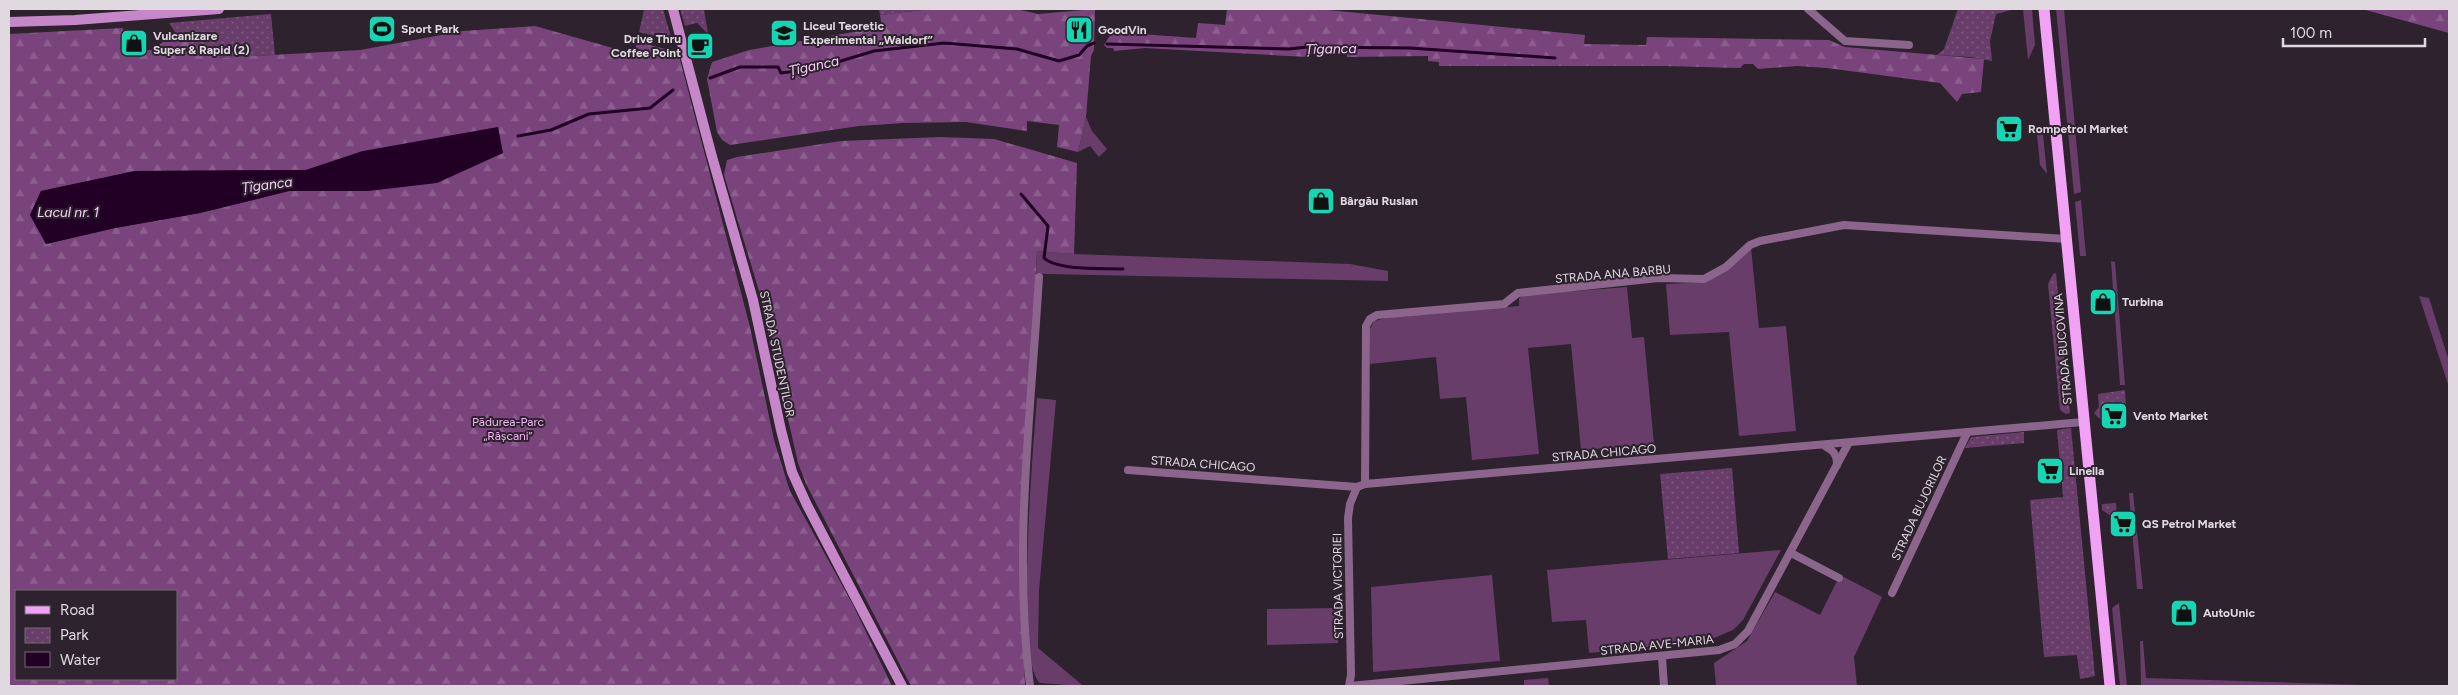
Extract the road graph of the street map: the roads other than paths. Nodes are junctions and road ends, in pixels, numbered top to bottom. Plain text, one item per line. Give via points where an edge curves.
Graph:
1 (219, 9) edge
2 (673, 9) edge
3 (1808, 9) edge
4 (2044, 9) edge
5 (9, 22) edge
6 (1909, 45) dead end
7 (2066, 239) junction
8 (1039, 277) dead end
9 (1366, 326) joint
10 (2083, 422) junction
11 (1967, 433) junction
12 (1848, 444) junction
13 (1825, 446) junction
14 (1837, 465) junction
15 (1128, 470) dead end
16 (1361, 486) junction
17 (1791, 553) junction
18 (1839, 578) dead end
19 (1892, 593) dead end
20 (1662, 657) junction
21 (902, 686) edge
22 (1030, 686) edge
23 (1349, 686) edge
24 (1664, 686) edge
25 (2110, 686) edge

1 - 5 main road
2 - 21 main road, STRADA STUDENȚILOR via 753,300 792,472
3 - 6 street via 1845,41
4 - 7 main road, STRADA BUCOVINA
7 - 9 street, STRADA ANA BARBU via 1829,226 1750,244 1726,267 1704,279 1658,278 1518,293 1504,304 1377,315
7 - 10 main road, STRADA BUCOVINA
8 - 22 street via 1023,513 1022,572
9 - 16 street, STRADA VICTORIEI
10 - 11 street, STRADA CHICAGO
10 - 25 main road, STRADA BUCOVINA
11 - 12 street, STRADA CHICAGO
11 - 19 street, STRADA BUJORILOR
12 - 13 street, STRADA CHICAGO
12 - 14 street, STRADA AVE-MARIA
13 - 14 street via 1837,456
13 - 16 street, STRADA CHICAGO
14 - 17 street, STRADA AVE-MARIA
15 - 16 street, STRADA CHICAGO
16 - 23 street, STRADA VICTORIEI via 1350,504 1348,518
17 - 18 street
17 - 20 street, STRADA AVE-MARIA via 1748,631 1735,644 1719,650
20 - 23 street, STRADA AVE-MARIA
20 - 24 street

